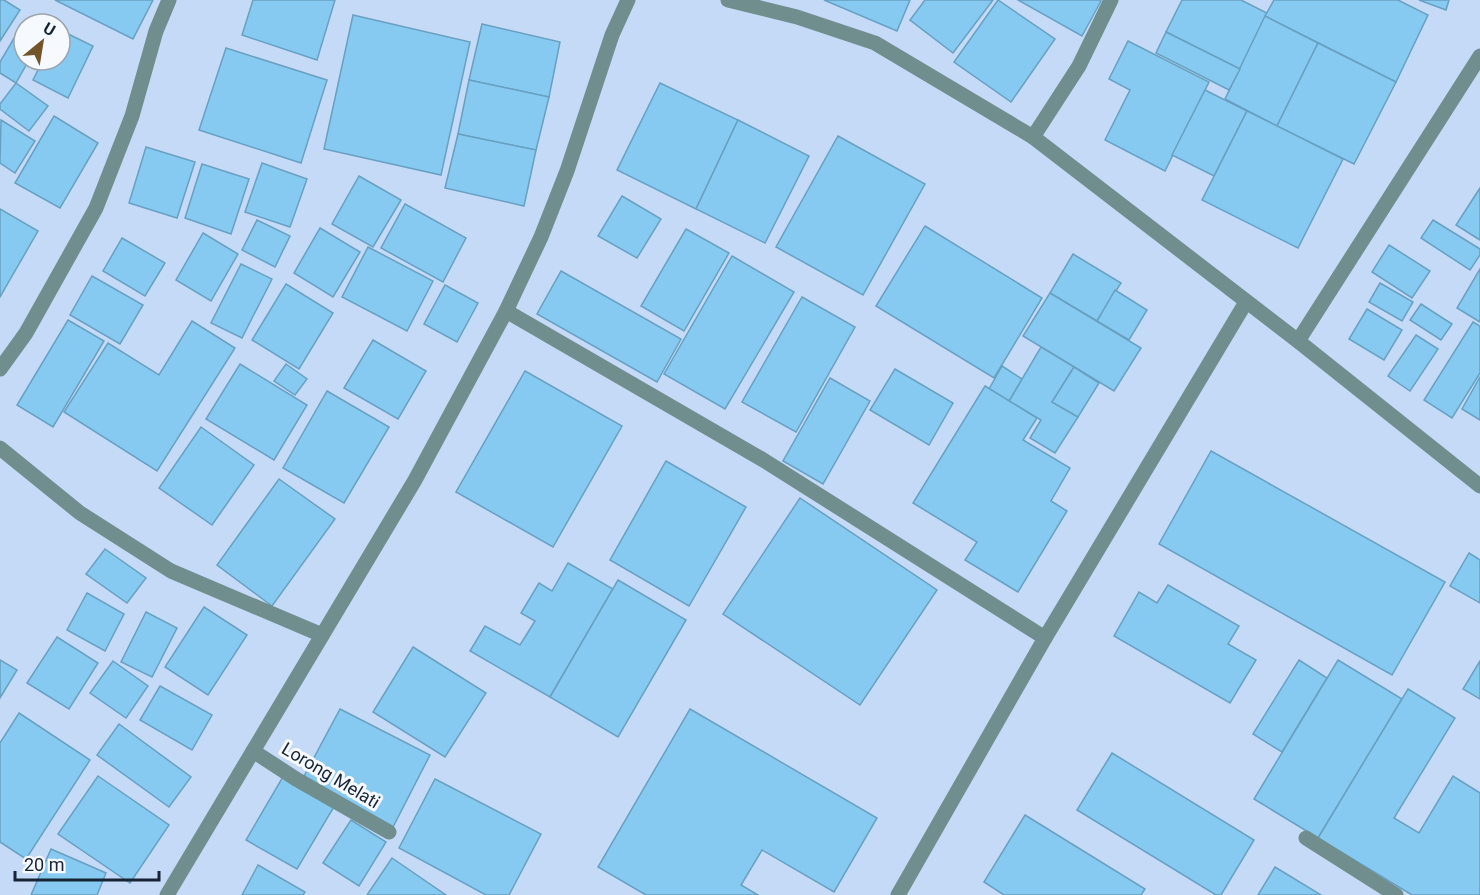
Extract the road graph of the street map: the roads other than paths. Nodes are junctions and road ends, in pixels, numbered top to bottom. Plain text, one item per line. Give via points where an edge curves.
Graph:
1 (169, 0) edge
2 (628, 0) edge
3 (728, 0) edge
4 (1111, 0) edge
5 (1480, 56) edge
6 (1033, 136) junction
7 (1246, 302) junction
8 (506, 311) junction
9 (1298, 341) junction
10 (0, 369) edge
11 (0, 448) edge
12 (1480, 486) edge
13 (322, 635) junction
14 (1045, 638) junction
15 (253, 751) junction
16 (389, 832) dead end
17 (1306, 838) dead end
18 (167, 895) edge
19 (898, 895) edge
20 (1396, 895) edge

1 - 10 street via 132,116 96,208 26,333
2 - 8 street via 612,35 567,171
3 - 6 street via 875,43
4 - 6 street via 1079,66
5 - 9 street
6 - 7 street
7 - 9 street
7 - 14 street
8 - 13 street via 415,480
8 - 14 street via 765,461
9 - 12 street
11 - 13 street via 80,513 171,571
13 - 15 street
14 - 19 street
15 - 16 street, Lorong Melati
15 - 18 street
17 - 20 street

